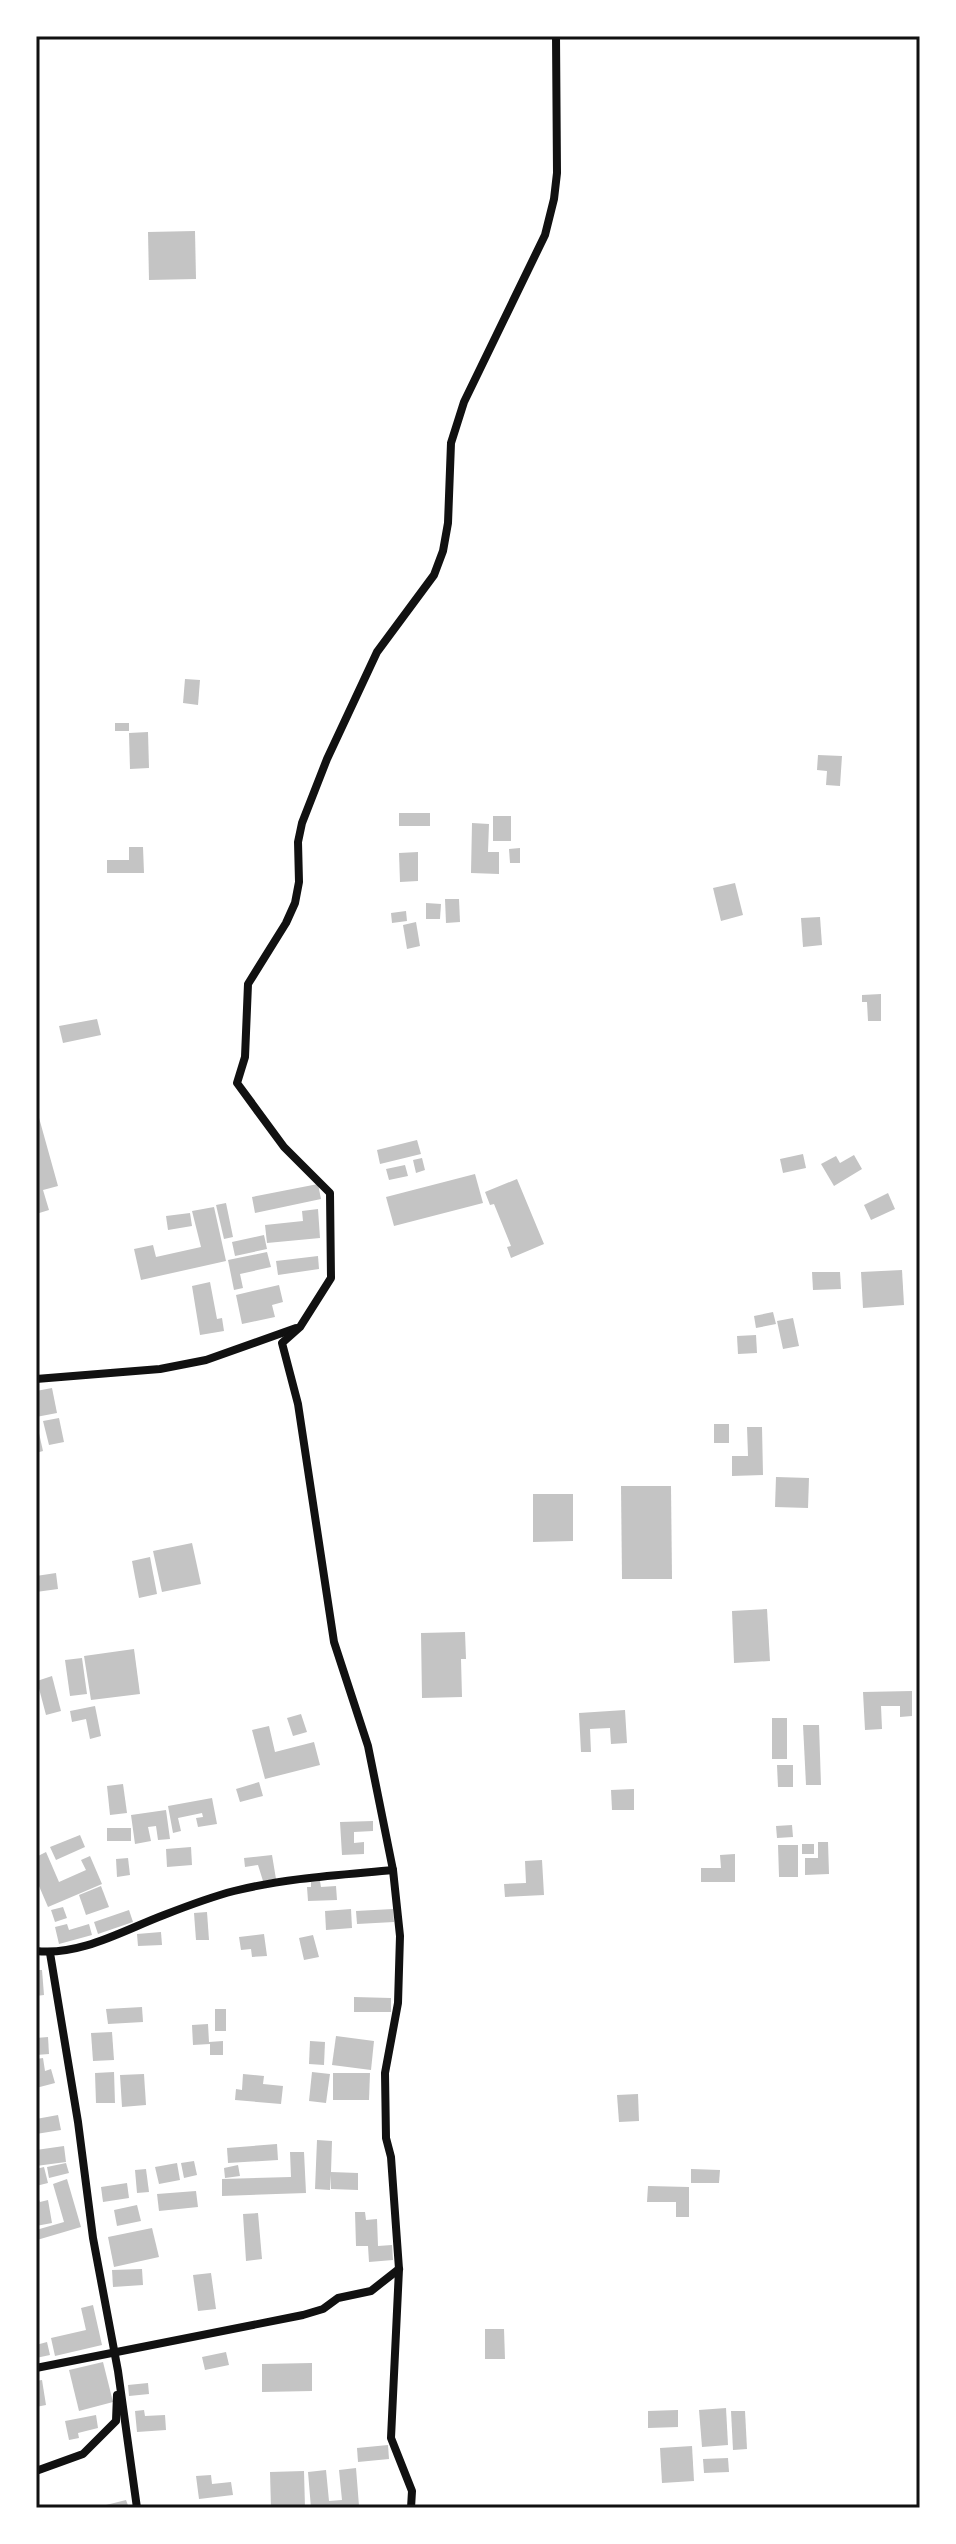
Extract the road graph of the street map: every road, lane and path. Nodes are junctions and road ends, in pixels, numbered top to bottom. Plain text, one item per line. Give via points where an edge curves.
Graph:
1 (556, 36) edge
2 (300, 1327) junction
3 (36, 1379) edge
4 (393, 1870) junction
5 (36, 1951) edge
6 (50, 1953) junction
7 (399, 2269) junction
8 (113, 2352) junction
9 (36, 2368) edge
10 (118, 2371) junction
11 (36, 2471) edge
12 (137, 2508) edge
13 (411, 2508) edge

1 - 2 street via 554,199 545,235 464,402 451,443 443,551 434,575 377,652 327,759 302,823 295,903 248,984 245,1057 237,1083 284,1147 330,1193 331,1278
2 - 3 street via 206,1360
2 - 4 street via 282,1343 298,1404 334,1642 368,1746
4 - 6 street via 235,1891 107,1939
4 - 7 street via 400,1936 398,2003 385,2089
5 - 6 street
6 - 8 street
7 - 8 street via 371,2291 338,2298 303,2315
7 - 13 street via 391,2438 412,2491
8 - 9 street
8 - 10 street
10 - 11 street via 116,2421 83,2454
10 - 12 street

